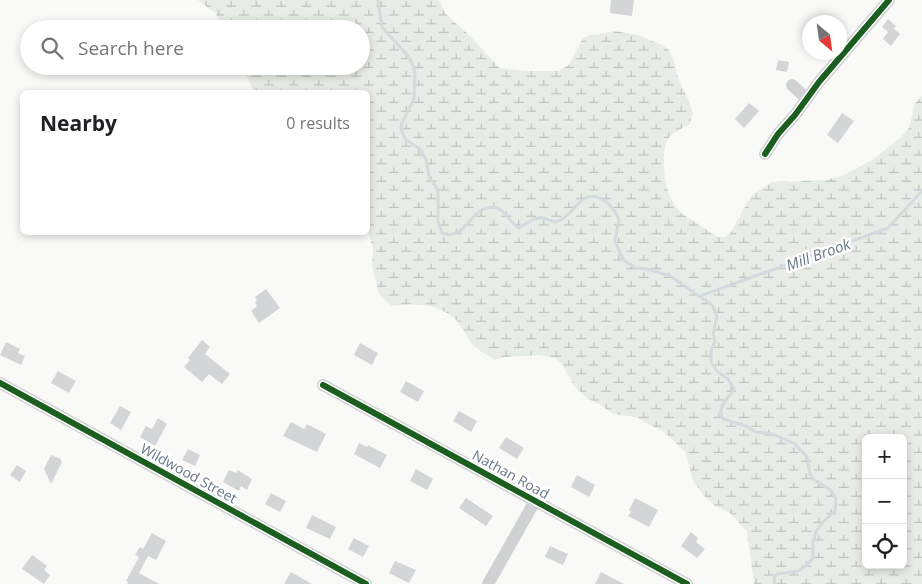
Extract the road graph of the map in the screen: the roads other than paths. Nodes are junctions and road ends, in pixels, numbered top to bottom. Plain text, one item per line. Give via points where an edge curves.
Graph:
1 (889, 0) edge
2 (792, 84) dead end
3 (807, 99) junction
4 (765, 154) dead end
5 (0, 383) edge
6 (323, 385) dead end
7 (535, 501) junction
8 (366, 584) edge
9 (488, 584) edge
10 (688, 584) edge

1 - 3 street
2 - 3 street
3 - 4 street
5 - 8 street, Wildwood Street
6 - 7 street, Nathan Road
7 - 9 street
7 - 10 street, Nathan Road

